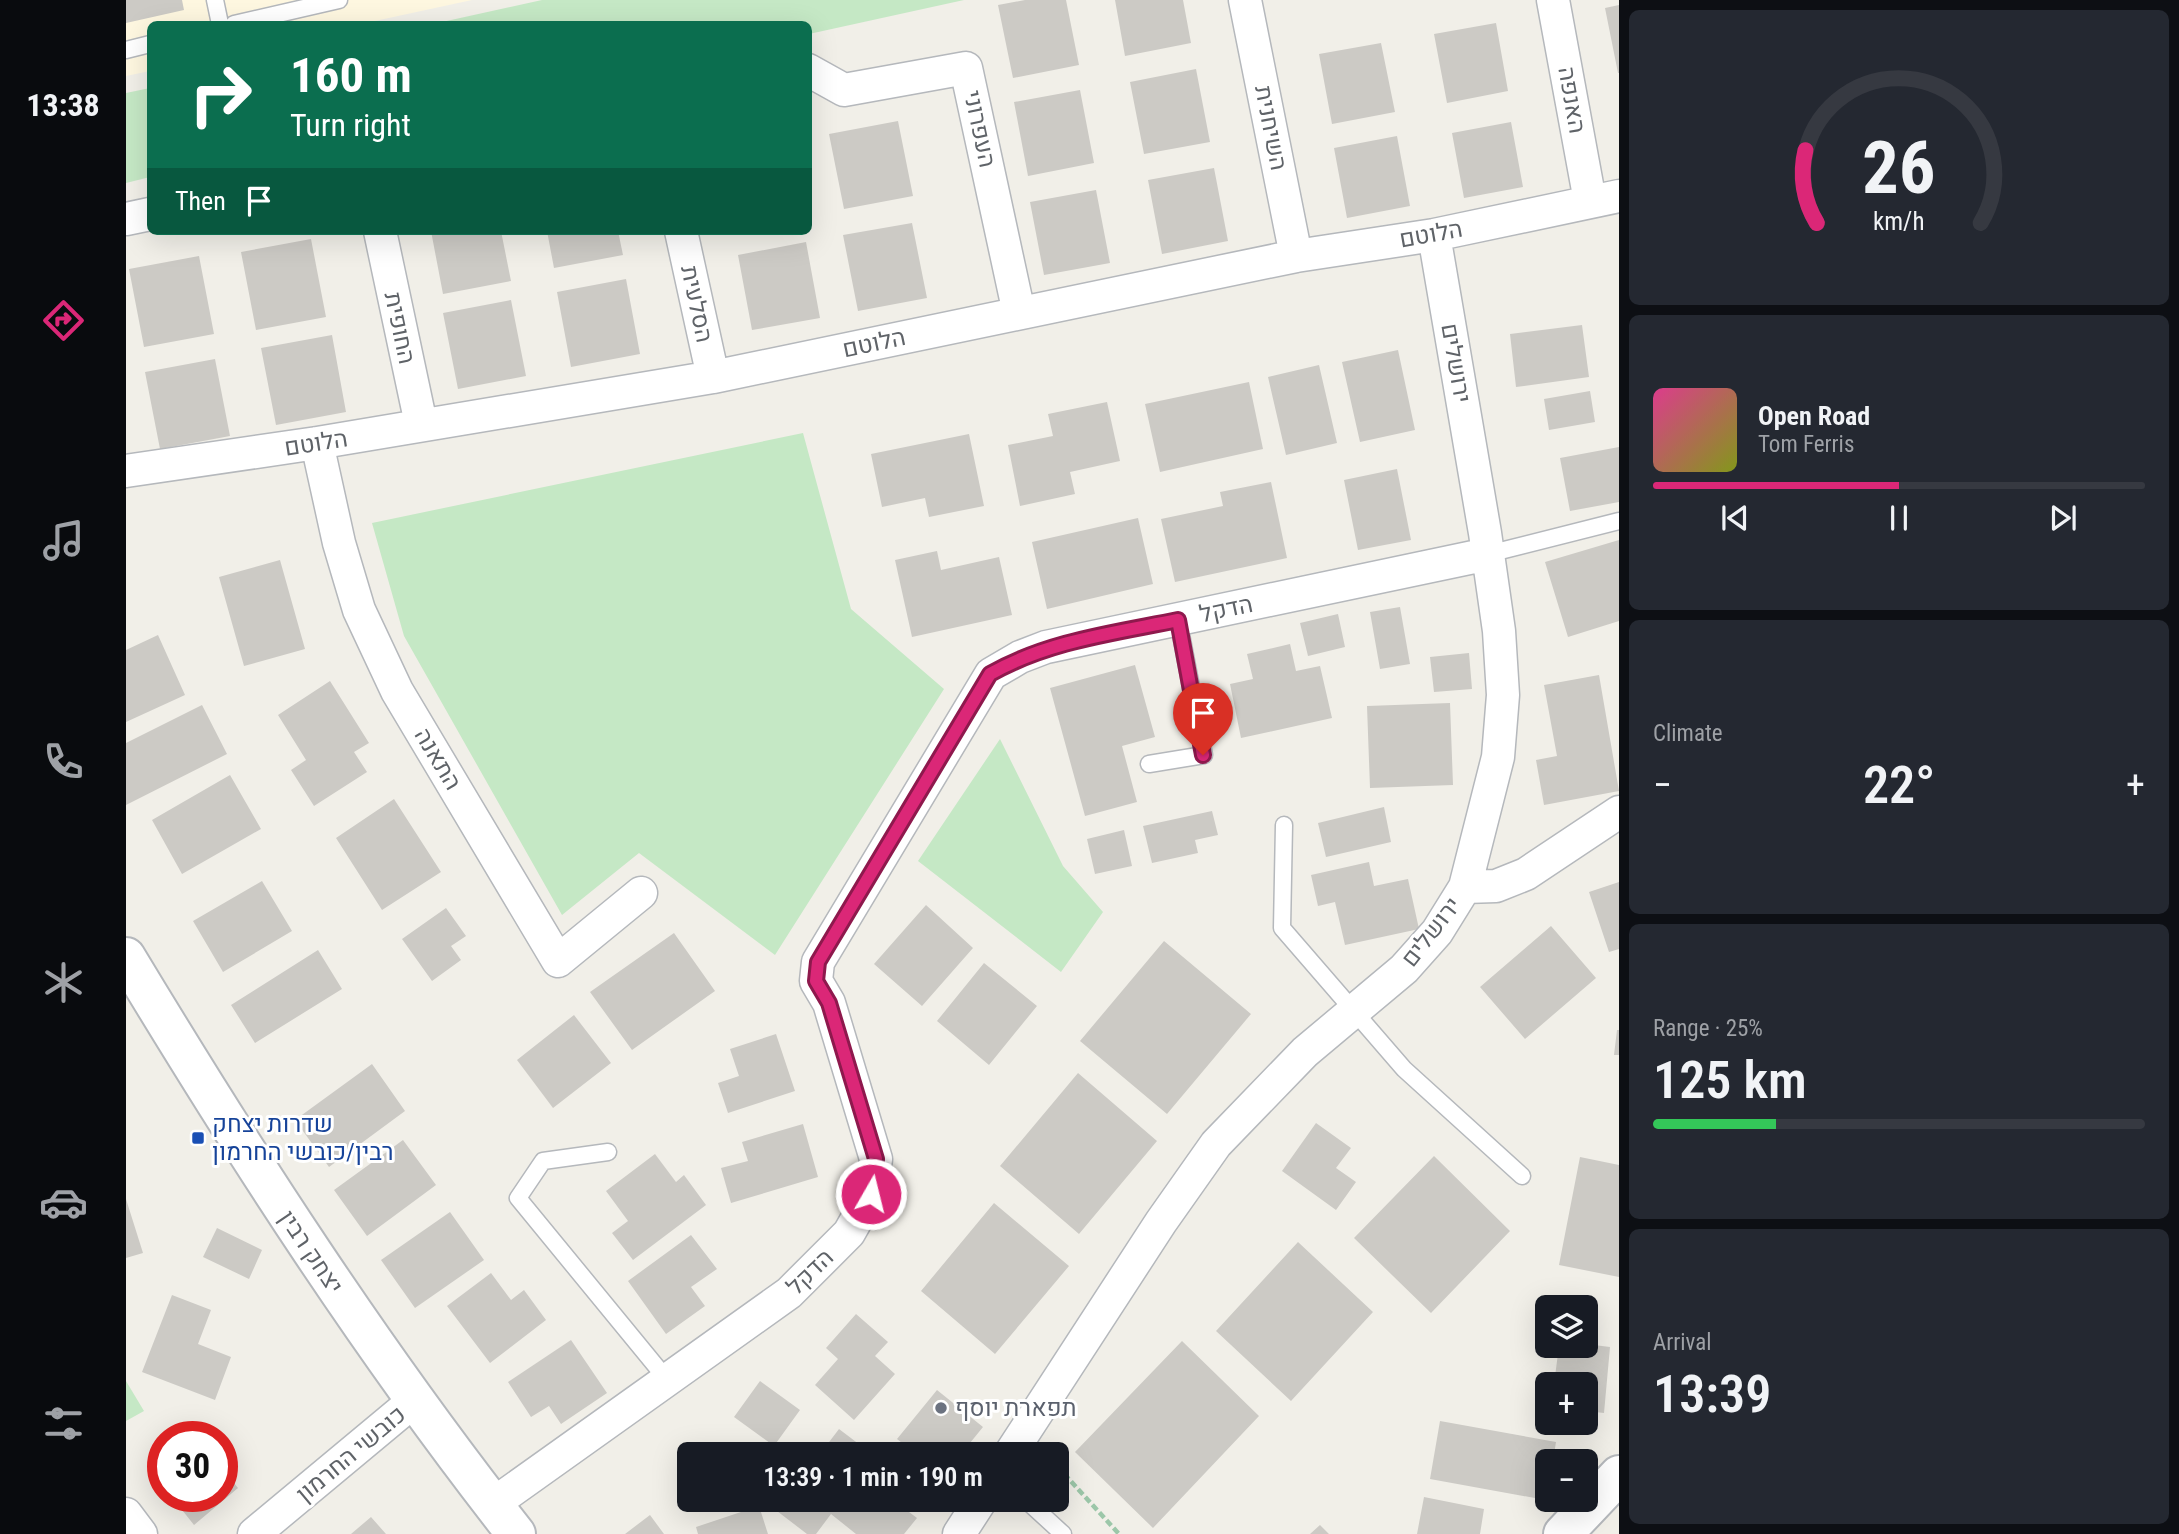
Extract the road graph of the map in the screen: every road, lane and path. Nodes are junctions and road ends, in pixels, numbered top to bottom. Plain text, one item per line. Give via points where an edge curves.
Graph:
1 (215, 0) edge
2 (339, 0) edge
3 (1245, 0) edge
4 (1553, 0) edge
5 (219, 21) edge
6 (247, 21) edge
7 (147, 45) edge
8 (126, 50) edge
9 (812, 72) edge
10 (1604, 198) edge
11 (147, 215) edge
12 (126, 219) edge
13 (381, 235) edge
14 (682, 235) edge
15 (1434, 235) junction
16 (1296, 256) junction
17 (1019, 313) junction
18 (713, 377) junction
19 (421, 424) junction
20 (317, 443) junction
21 (126, 469) edge
22 (1619, 521) edge
23 (1488, 554) junction
24 (1178, 620) junction
25 (1149, 764) dead end
26 (1619, 812) edge
27 (1284, 825) dead end
28 (1465, 887) junction
29 (641, 893) dead end
30 (126, 957) edge
31 (1355, 1010) junction
32 (608, 1152) dead end
33 (1522, 1176) dead end
34 (669, 1382) junction
35 (415, 1400) junction
36 (1018, 1442) edge
37 (1619, 1475) edge
38 (1069, 1479) edge
39 (1619, 1498) edge
40 (493, 1504) junction
41 (973, 1512) edge
42 (1039, 1512) edge
43 (126, 1514) edge
44 (1569, 1529) edge
45 (141, 1534) edge
46 (254, 1534) edge
47 (516, 1534) edge
48 (959, 1534) edge
49 (1063, 1534) edge
50 (1119, 1534) edge

1 - 5 lane
2 - 6 lane
3 - 16 street, השיחנית
4 - 10 street, האנפה
7 - 8 lane
9 - 17 street, העפרוני via 844,90 967,68
10 - 15 street, הלוטם
11 - 12 street
13 - 19 street, החופית
14 - 18 street, הסלעית
15 - 16 street, הלוטם
15 - 23 street, ירושלים
16 - 17 street, הלוטם
17 - 18 street, הלוטם
18 - 19 street, הלוטם
19 - 20 street, הלוטם
20 - 21 street, הלוטם
20 - 29 street, התאנה via 339,544 365,622 397,691 558,961
22 - 23 lane
23 - 24 street, הדקל
23 - 28 street, ירושלים via 1503,695 1498,757
24 - 25 lane via 1203,755
24 - 34 street, הדקל via 1046,647 990,674 818,962 816,981 829,1003 876,1159 871,1194 849,1233 789,1293
26 - 28 street via 1526,874 1496,886
27 - 31 lane via 1282,928
28 - 31 street, ירושלים via 1429,942
30 - 35 street, יצחק רבין via 263,1181
31 - 33 lane via 1404,1069
31 - 36 street, ירושלים via 1268,1086 1216,1144
32 - 34 lane via 543,1161 518,1198
34 - 40 street, הדקל
35 - 40 street, יצחק רבין
35 - 46 street, כובשי החרמון
37 - 44 street
38 - 50 path
39 - 44 street
40 - 47 street, יצחק רבין
41 - 48 street
42 - 49 lane
43 - 45 street

